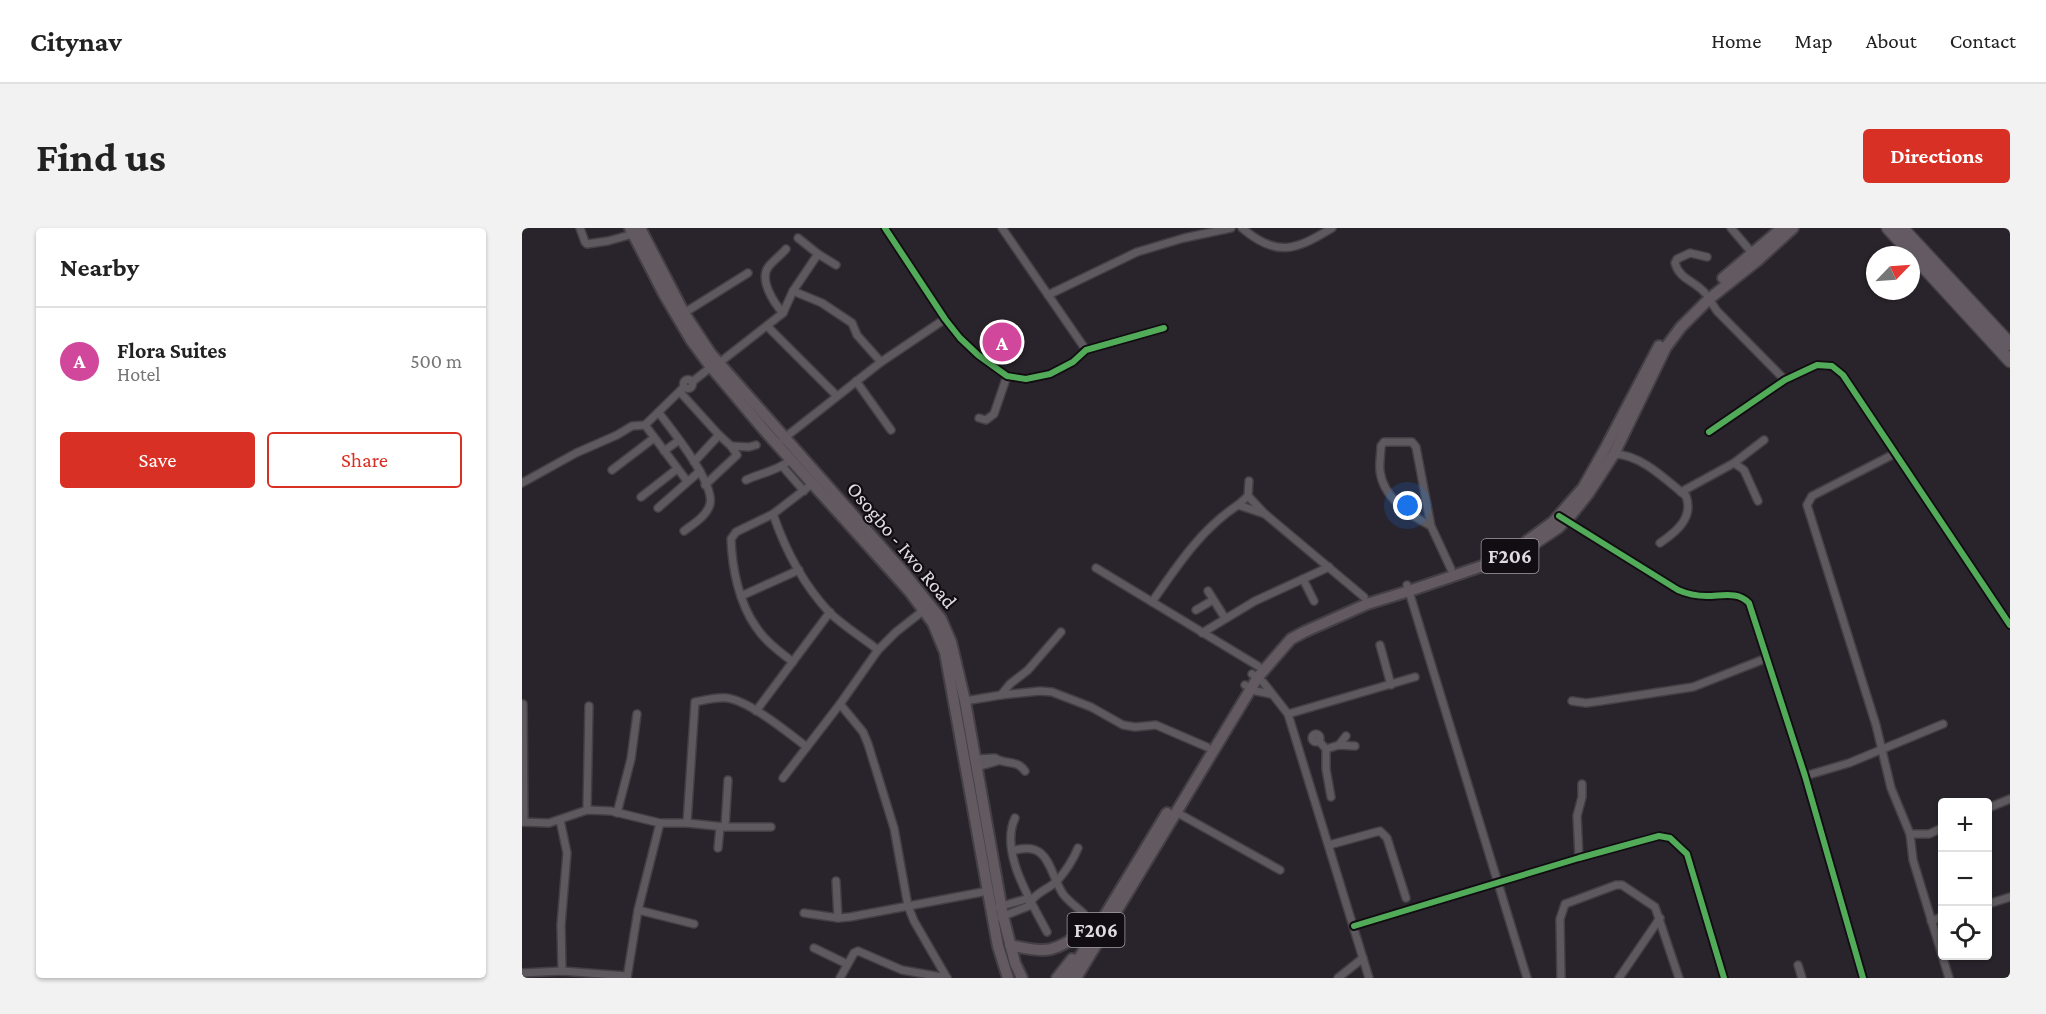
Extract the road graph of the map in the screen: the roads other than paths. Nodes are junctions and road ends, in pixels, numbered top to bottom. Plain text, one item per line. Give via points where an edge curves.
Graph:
1 (580, 228) edge
2 (885, 228) edge
3 (1002, 228) edge
4 (1231, 228) edge
5 (1242, 228) edge
6 (1332, 228) edge
7 (1731, 228) edge
8 (1783, 228) edge
9 (1793, 228) edge
10 (1881, 228) edge
11 (1888, 228) edge
12 (1902, 228) edge
13 (1908, 228) edge
14 (638, 230) edge
15 (798, 238) dead end
16 (1898, 246) edge
17 (786, 249) dead end
18 (818, 254) junction
19 (1753, 254) junction
20 (649, 256) junction
21 (1707, 257) dead end
22 (836, 265) dead end
23 (1920, 268) edge
24 (748, 273) dead end
25 (1951, 288) junction
26 (793, 291) junction
27 (1048, 294) junction
28 (1707, 296) junction
29 (684, 313) junction
30 (783, 313) junction
31 (945, 319) junction
32 (767, 326) junction
33 (1164, 328) dead end
34 (2008, 339) edge
35 (1086, 350) junction
36 (2010, 360) edge
37 (881, 362) junction
38 (715, 365) junction
39 (1006, 376) junction
40 (1785, 380) junction
41 (856, 381) junction
42 (682, 390) junction
43 (837, 396) junction
44 (659, 414) junction
45 (979, 418) dead end
46 (645, 425) junction
47 (891, 430) dead end
48 (1709, 432) dead end
49 (719, 435) junction
50 (654, 438) junction
51 (678, 441) junction
52 (781, 441) junction
53 (1764, 441) dead end
54 (756, 445) dead end
55 (731, 446) junction
56 (664, 451) junction
57 (1896, 453) junction
58 (1614, 454) junction
59 (694, 462) junction
60 (787, 463) junction
61 (1734, 463) junction
62 (677, 469) junction
63 (612, 470) dead end
64 (700, 471) junction
65 (746, 480) dead end
66 (687, 481) junction
67 (1249, 481) dead end
68 (522, 483) edge
69 (705, 485) junction
70 (808, 487) junction
71 (1681, 492) junction
72 (1248, 496) junction
73 (641, 497) dead end
74 (1758, 501) dead end
75 (1238, 505) junction
76 (658, 508) dead end
77 (773, 514) junction
78 (1265, 514) junction
79 (1563, 518) junction
80 (1431, 526) junction
81 (684, 531) dead end
82 (1660, 543) dead end
83 (1329, 567) junction
84 (1096, 568) dead end
85 (1451, 569) junction
86 (799, 570) junction
87 (1303, 579) junction
88 (1408, 588) junction
89 (1208, 591) dead end
90 (741, 596) junction
91 (1364, 597) junction
92 (1213, 600) junction
93 (1314, 601) dead end
94 (1152, 602) junction
95 (924, 609) junction
96 (1196, 610) dead end
97 (830, 612) junction
98 (1225, 618) junction
99 (2010, 625) edge
100 (1061, 632) dead end
101 (1202, 633) junction
102 (1380, 645) dead end
103 (878, 650) junction
104 (1767, 658) junction
105 (793, 662) junction
106 (1256, 672) junction
107 (1415, 677) dead end
108 (1391, 685) junction
109 (1248, 687) junction
110 (1271, 694) junction
111 (1001, 695) junction
112 (965, 701) junction
113 (1572, 701) dead end
114 (523, 704) edge
115 (840, 704) junction
116 (589, 706) dead end
117 (756, 711) junction
118 (637, 714) dead end
119 (1288, 714) junction
120 (1943, 724) dead end
121 (1346, 736) dead end
122 (1297, 744) junction
123 (1339, 745) junction
124 (1355, 746) dead end
125 (807, 747) junction
126 (1206, 747) junction
127 (1326, 749) junction
128 (1882, 749) junction
129 (976, 763) junction
130 (1025, 771) dead end
131 (1805, 776) junction
132 (783, 778) dead end
133 (728, 780) dead end
134 (1582, 784) dead end
135 (1331, 797) dead end
136 (2010, 799) edge
137 (1992, 806) edge
138 (587, 810) junction
139 (1176, 812) junction
140 (617, 813) junction
141 (1015, 818) dead end
142 (560, 820) junction
143 (523, 822) edge
144 (660, 823) junction
145 (687, 823) junction
146 (722, 827) junction
147 (771, 827) dead end
148 (1938, 830) edge
149 (1910, 834) junction
150 (1329, 845) junction
151 (718, 848) dead end
152 (1078, 848) dead end
153 (1012, 851) junction
154 (1579, 858) junction
155 (1280, 870) dead end
156 (836, 881) dead end
157 (1056, 882) junction
158 (1499, 882) junction
159 (1128, 885) junction
160 (988, 891) junction
161 (2010, 897) edge
162 (1406, 898) dead end
163 (1030, 901) junction
164 (1992, 903) edge
165 (908, 906) junction
166 (638, 910) junction
167 (997, 912) junction
168 (804, 913) dead end
169 (1084, 914) dead end
170 (837, 918) junction
171 (1659, 918) junction
172 (1938, 918) edge
173 (1931, 921) junction
174 (694, 924) dead end
175 (1092, 926) junction
176 (1354, 926) junction
177 (1047, 932) dead end
178 (1010, 945) junction
179 (814, 948) dead end
180 (1363, 958) junction
181 (848, 964) junction
182 (1798, 965) dead end
183 (562, 970) junction
184 (522, 973) edge
185 (1006, 976) edge
186 (627, 977) edge
187 (840, 978) edge
188 (1022, 978) edge
189 (1057, 978) edge
190 (1067, 978) edge
191 (1076, 978) edge
192 (1084, 978) edge
193 (1338, 978) edge
194 (1369, 978) edge
195 (1527, 978) edge
196 (1561, 978) edge
197 (1619, 978) edge
198 (1679, 978) edge
199 (1724, 978) edge
200 (1802, 978) edge
201 (1863, 978) edge
202 (1949, 978) edge

1 - 14 street via 587,244
2 - 31 street
3 - 27 street
4 - 27 street via 1137,252
5 - 6 street via 1257,241 1289,248
7 - 19 street
8 - 19 main road, F206
9 - 28 main road, F206 via 1758,260
10 - 16 highway
11 - 25 highway
12 - 25 highway
13 - 25 highway via 1947,268
14 - 20 main road, Osogbo - Iwo Road
15 - 18 street
17 - 30 street via 765,273 775,304
18 - 22 street
18 - 26 street
19 - 28 main road, F206
20 - 29 main road, Osogbo - Iwo Road
20 - 38 main road, Osogbo - Iwo Road via 691,340
21 - 28 street via 1690,252 1675,263 1680,274
23 - 25 highway via 1930,279
24 - 29 street
25 - 34 highway
25 - 36 highway
26 - 30 street
26 - 37 street via 822,303 852,323 857,335
27 - 35 street
28 - 40 street
28 - 58 main road, F206 via 1666,347
28 - 79 main road, F206 via 1675,323 1660,344
29 - 38 main road, Osogbo - Iwo Road
30 - 32 street
31 - 37 street
31 - 39 street via 978,355
32 - 38 street
32 - 43 street
33 - 35 street
35 - 39 street via 1050,374 1026,380
37 - 41 street
38 - 42 street via 692,382 685,381
38 - 52 main road, Osogbo - Iwo Road
39 - 45 street via 994,414 986,420
40 - 48 street
40 - 57 street via 1817,365 1832,366 1843,375
41 - 43 street
41 - 47 street
42 - 44 street
42 - 49 street
43 - 52 street
44 - 46 street
44 - 51 street
46 - 50 street
46 - 68 street via 632,426
49 - 55 street
49 - 59 street
50 - 56 street
50 - 63 street
51 - 56 street
51 - 59 street
52 - 60 main road, Osogbo - Iwo Road
52 - 112 main road, Osogbo - Iwo Road via 936,610 951,642
53 - 61 street
54 - 55 street
55 - 69 street via 737,455
56 - 62 street
57 - 99 street
57 - 128 street via 1812,496 1807,504
58 - 71 street via 1641,462
58 - 79 main road, F206 via 1588,494
59 - 64 street
60 - 65 street
60 - 70 main road, Osogbo - Iwo Road
61 - 71 street
61 - 74 street via 1744,470
62 - 66 street
62 - 73 street
64 - 66 street
64 - 69 street
66 - 76 street
67 - 72 street
69 - 81 street via 710,505 701,519
70 - 77 street
70 - 95 main road, Osogbo - Iwo Road
71 - 82 street via 1687,500 1684,524
72 - 75 street
72 - 78 street
75 - 78 street
75 - 94 street via 1204,533
77 - 86 street
77 - 90 street via 732,535
78 - 83 street
79 - 85 main road, F206 via 1525,542
79 - 88 main road, F206 via 1528,548
79 - 104 street via 1678,590 1698,596 1735,595 1746,599
80 - 80 street via 1408,514 1386,489 1380,472 1384,442 1414,444
80 - 85 street
83 - 87 street
83 - 91 street
84 - 94 street
85 - 88 main road, F206
86 - 90 street
86 - 97 street
87 - 93 street
87 - 98 street
88 - 91 main road, F206
88 - 106 main road, F206 via 1290,639
88 - 158 street
89 - 92 street
90 - 105 street via 755,627
91 - 106 main road, F206 via 1286,633
92 - 96 street
92 - 98 street
94 - 101 street
95 - 103 street
95 - 160 main road, Osogbo - Iwo Road via 949,667
97 - 103 street
97 - 105 street
98 - 101 street
100 - 111 street
101 - 106 street
102 - 108 street
103 - 115 street
104 - 113 street via 1693,687 1586,703
104 - 131 street
105 - 117 street
106 - 109 main road, F206
106 - 110 street
107 - 108 street
108 - 119 street
109 - 110 street
109 - 126 main road, F206
109 - 139 main road, F206
110 - 119 street
111 - 112 street
111 - 126 street via 1052,692 1124,725 1156,725
112 - 129 main road, Osogbo - Iwo Road
114 - 143 street
115 - 125 street
115 - 165 street via 868,744 894,828
116 - 138 street
117 - 125 street
117 - 145 street via 729,698 697,701 694,705
118 - 140 street via 631,759
119 - 122 street
120 - 128 street
121 - 123 street
122 - 127 street via 1316,740
122 - 150 street
123 - 124 street
123 - 127 street
125 - 132 street
126 - 159 main road, F206
127 - 135 street
128 - 131 street
128 - 149 street via 1891,788
129 - 130 street via 1015,763
129 - 167 main road, Osogbo - Iwo Road
131 - 201 street
133 - 146 street
134 - 154 street via 1577,816
136 - 137 street
138 - 140 street
138 - 142 street
139 - 155 street
139 - 159 main road, F206
140 - 144 street
141 - 153 street via 1010,837
142 - 143 street
142 - 183 street via 567,853
144 - 145 street
144 - 166 street
145 - 146 street
146 - 147 street
146 - 151 street
148 - 149 street
149 - 173 street via 1913,860
150 - 162 street via 1383,833
150 - 176 street
152 - 157 street
153 - 157 street via 1032,848 1041,852
153 - 163 street
154 - 158 street
154 - 199 street via 1659,836 1680,845 1690,862
156 - 170 street
157 - 163 street
157 - 169 street
158 - 176 street
158 - 195 street
159 - 175 main road via 1116,888
159 - 190 main road, F206
159 - 191 main road, F206
159 - 192 main road via 1124,911
160 - 165 street
160 - 167 main road, Osogbo - Iwo Road
161 - 164 street
163 - 167 street via 1029,906
163 - 177 street
165 - 170 street
165 - 181 street via 947,978 899,969 858,951
166 - 174 street
166 - 186 street
167 - 178 main road, Osogbo - Iwo Road
167 - 185 main road, Osogbo - Iwo Road via 998,946
168 - 170 street
171 - 196 street via 1655,907 1622,885 1564,904 1560,919
171 - 197 street
171 - 198 street
172 - 173 street
173 - 202 street
175 - 178 main road via 1054,949 1034,951
175 - 189 main road
176 - 180 street
178 - 188 main road, Osogbo - Iwo Road
179 - 181 street
180 - 193 street
180 - 194 street
181 - 187 street
182 - 200 street
183 - 184 street
183 - 186 street

